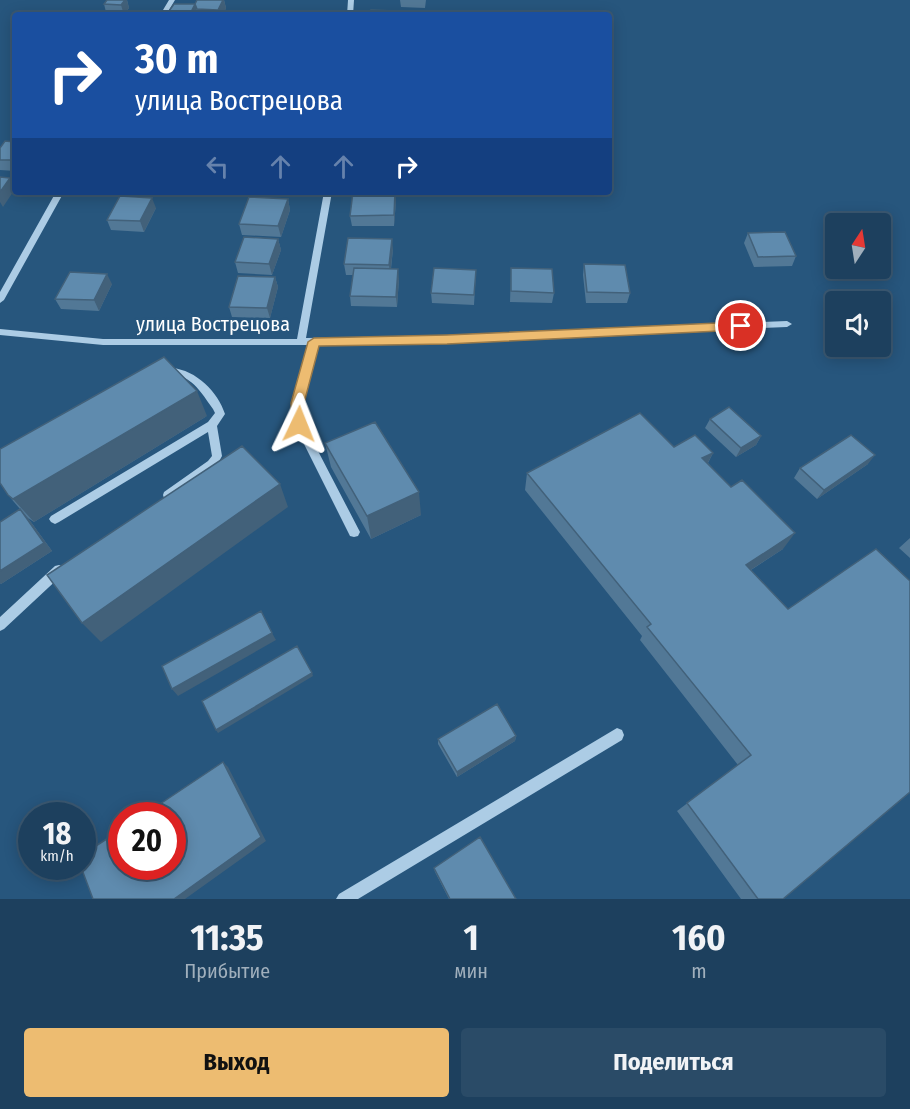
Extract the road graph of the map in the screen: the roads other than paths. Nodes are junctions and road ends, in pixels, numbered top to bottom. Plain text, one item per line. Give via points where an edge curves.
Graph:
1 (58, 195) edge
2 (327, 195) edge
3 (0, 300) edge
4 (787, 324) dead end
5 (0, 332) edge
6 (301, 342) junction
7 (314, 342) junction
8 (159, 378) edge
9 (212, 425) junction
10 (156, 503) edge
11 (55, 519) dead end
12 (354, 532) dead end
13 (71, 561) edge
14 (0, 625) edge
15 (617, 735) dead end
16 (344, 899) edge

1 - 3 street
2 - 6 street
4 - 7 street, улица Вострецова
5 - 6 street, улица Вострецова via 103,342
6 - 7 street, улица Вострецова
7 - 12 street via 297,403 299,424
8 - 9 street via 169,372 188,374 218,408 220,414
9 - 10 street via 217,456 212,464
9 - 11 street
13 - 14 street via 52,574
15 - 16 street

